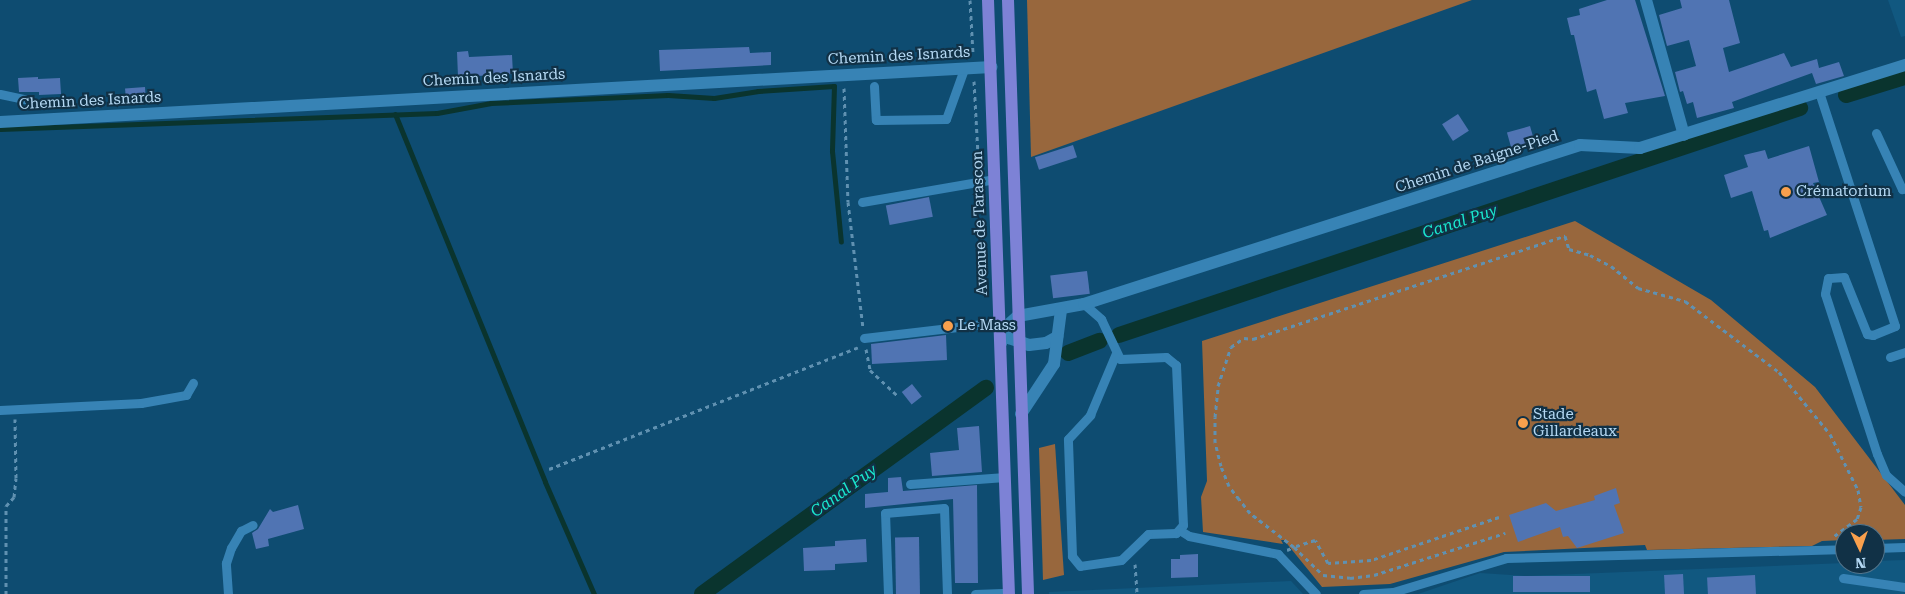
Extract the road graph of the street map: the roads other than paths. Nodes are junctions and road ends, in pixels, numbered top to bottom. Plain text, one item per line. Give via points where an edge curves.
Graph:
1 (988, 0) edge
2 (1008, 0) edge
3 (1646, 0) edge
4 (1905, 65) edge
5 (991, 67) junction
6 (964, 69) junction
7 (874, 86) dead end
8 (1819, 92) junction
9 (0, 94) edge
10 (24, 99) dead end
11 (0, 122) edge
12 (1876, 133) dead end
13 (1684, 135) junction
14 (995, 179) junction
15 (1905, 188) edge
16 (862, 202) dead end
17 (1084, 304) junction
18 (1061, 310) junction
19 (1018, 316) junction
20 (1002, 332) junction
21 (1057, 337) junction
22 (864, 338) road end
23 (1019, 342) junction
24 (1905, 352) edge
25 (1116, 353) junction
26 (1890, 357) dead end
27 (193, 383) dead end
28 (0, 410) edge
29 (1021, 414) junction
30 (1005, 477) junction
31 (910, 484) dead end
32 (1905, 492) edge
33 (253, 526) dead end
34 (1181, 531) junction
35 (1905, 546) edge
36 (1885, 547) edge
37 (1835, 549) edge
38 (1843, 578) dead end
39 (1905, 587) edge
40 (228, 594) edge
41 (888, 594) edge
42 (947, 594) edge
43 (975, 594) edge
44 (1009, 594) edge
45 (1028, 594) edge
46 (1316, 594) edge
47 (1363, 594) edge

1 - 5 main road, Avenue de Tarascon
2 - 19 main road
3 - 13 street
4 - 8 street, Chemin de Baigne-Pied
5 - 6 street, Chemin des Isnards
5 - 14 main road, Avenue de Tarascon
6 - 7 lane via 946,119 876,120
6 - 11 street, Chemin des Isnards
8 - 13 street, Chemin de Baigne-Pied
8 - 32 lane via 1895,326 1873,335 1867,334 1844,277 1828,278 1825,294 1877,454 1886,475
9 - 10 lane
12 - 15 lane via 1902,189
13 - 17 street, Chemin de Baigne-Pied via 1640,148 1580,145
14 - 16 lane
14 - 20 main road, Avenue de Tarascon
17 - 18 street, Chemin de Baigne-Pied
17 - 25 lane via 1101,318
18 - 19 street, Chemin de Baigne-Pied
18 - 21 street
19 - 20 street
19 - 23 main road
20 - 22 lane
20 - 23 street
20 - 30 main road, Avenue de Tarascon
21 - 23 street via 1039,345
21 - 29 street via 1054,364
23 - 29 main road
24 - 26 lane
25 - 34 lane via 1126,360 1166,357 1176,365
25 - 34 lane via 1090,415 1068,439 1072,556 1080,566 1110,563 1121,560 1148,534
27 - 28 lane via 186,395 141,403
29 - 45 main road
30 - 31 lane
30 - 44 main road, Avenue de Tarascon
33 - 40 lane via 241,531 231,548 226,563
34 - 46 lane via 1188,536 1278,554
35 - 36 lane
37 - 47 lane via 1506,558 1393,592
38 - 39 lane
41 - 42 lane via 885,513 944,508
43 - 44 lane

